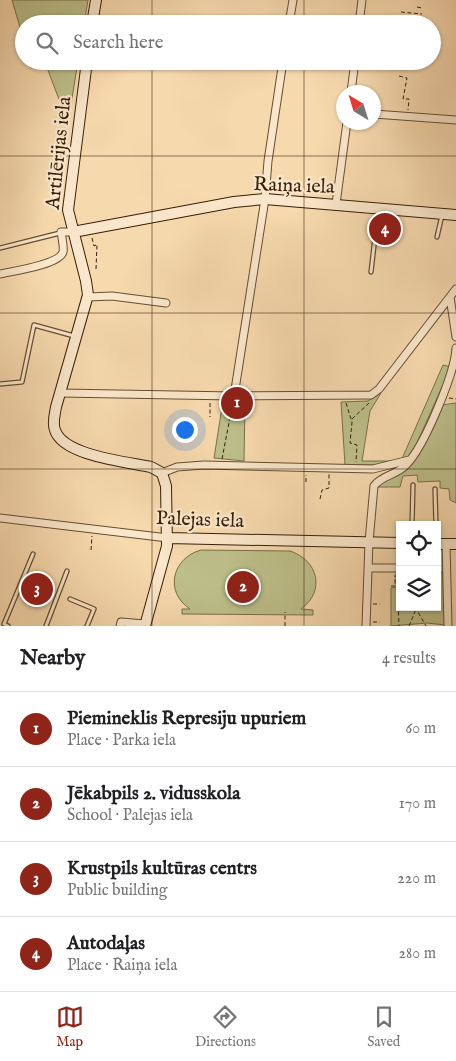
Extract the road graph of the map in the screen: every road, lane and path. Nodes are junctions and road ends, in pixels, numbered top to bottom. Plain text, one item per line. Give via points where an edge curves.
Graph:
1 (96, 0) edge
2 (293, 0) edge
3 (362, 0) edge
4 (417, 7) dead end
5 (422, 8) dead end
6 (401, 12) dead end
7 (422, 14) dead end
8 (94, 15) edge
9 (290, 15) edge
10 (360, 15) edge
11 (86, 70) edge
12 (282, 70) edge
13 (354, 70) edge
14 (399, 76) dead end
15 (352, 85) edge
16 (381, 114) edge
17 (408, 116) junction
18 (456, 120) edge
19 (346, 130) edge
20 (265, 199) junction
21 (336, 204) junction
22 (378, 208) junction
23 (443, 214) junction
24 (456, 215) edge
25 (90, 229) junction
26 (61, 232) junction
27 (73, 232) junction
28 (437, 237) dead end
29 (0, 248) edge
30 (96, 269) dead end
31 (371, 272) dead end
32 (0, 274) edge
33 (456, 289) edge
34 (88, 297) junction
35 (453, 297) edge
36 (166, 303) dead end
37 (77, 337) junction
38 (456, 337) edge
39 (456, 348) edge
40 (0, 384) edge
41 (60, 393) junction
42 (210, 396) junction
43 (234, 396) junction
44 (344, 396) junction
45 (370, 402) dead end
46 (210, 417) dead end
47 (352, 420) junction
48 (411, 460) junction
49 (356, 461) dead end
50 (221, 466) junction
51 (330, 467) junction
52 (162, 473) junction
53 (413, 486) dead end
54 (435, 489) dead end
55 (320, 499) dead end
56 (0, 518) edge
57 (412, 521) edge
58 (436, 521) edge
59 (94, 530) junction
60 (168, 538) junction
61 (369, 542) junction
62 (396, 543) edge
63 (446, 544) edge
64 (91, 550) dead end
65 (32, 554) dead end
66 (368, 568) junction
67 (396, 568) edge
68 (441, 569) edge
69 (446, 569) junction
70 (67, 571) dead end
71 (396, 572) edge
72 (395, 577) joint
73 (392, 586) dead end
74 (70, 600) dead end
75 (371, 604) dead end
76 (380, 604) dead end
77 (398, 611) edge
78 (415, 611) edge
79 (418, 611) edge
80 (285, 612) dead end
81 (380, 622) dead end
82 (368, 624) edge
83 (145, 625) edge
84 (8, 626) edge
85 (46, 626) edge
86 (87, 626) edge
87 (120, 626) edge
88 (285, 626) edge
89 (398, 626) edge
90 (409, 626) edge
91 (426, 626) edge
92 (448, 626) edge

1 - 8 street
2 - 9 street
3 - 10 street
4 - 5 path
6 - 7 path
11 - 27 street, Artilērijas iela via 69,191 68,210
12 - 20 street
13 - 15 street
14 - 17 path via 407,78 403,99 409,100
16 - 17 street
17 - 18 street
19 - 21 street
20 - 21 street, Raiņa iela
20 - 25 street, Raiņa iela
20 - 43 street
21 - 22 street, Raiņa iela
22 - 23 street, Raiņa iela
22 - 31 lane
23 - 24 street, Raiņa iela
23 - 28 lane
25 - 27 street, Raiņa iela
25 - 30 path via 94,246 97,245
26 - 27 street
26 - 29 lane
26 - 32 street via 63,252 59,258
27 - 34 street, Artilērijas iela
33 - 35 street
34 - 36 street via 112,296
34 - 37 street, Artilērijas iela
35 - 38 street
35 - 44 street via 375,393
37 - 40 lane via 34,325 22,382
37 - 41 street, Artilērijas iela
39 - 48 street via 450,378
41 - 42 street
41 - 52 street, Artilērijas iela via 54,425 63,443 80,451 151,467
42 - 43 street
42 - 46 path
43 - 44 street
43 - 50 path
44 - 47 path
45 - 47 path
47 - 49 path via 350,443 357,445
48 - 51 street via 373,469
48 - 61 street via 400,471 374,486
50 - 51 street
50 - 52 street via 177,467
51 - 55 path via 329,488 322,490
52 - 60 street via 167,495
53 - 57 lane
54 - 58 lane
56 - 59 street, Palejas iela
59 - 60 street, Palejas iela
59 - 64 path
60 - 61 street, Palejas iela
60 - 83 street
61 - 62 street, Palejas iela
61 - 66 street
63 - 69 street
65 - 84 lane via 4,624
66 - 67 street
66 - 82 street
68 - 69 street
69 - 92 street
70 - 85 lane
71 - 72 path
72 - 73 path via 395,586
74 - 86 lane via 94,608
75 - 76 path
77 - 89 path
78 - 90 path
79 - 91 path
80 - 88 path
81 - 82 path
83 - 87 street via 121,622

